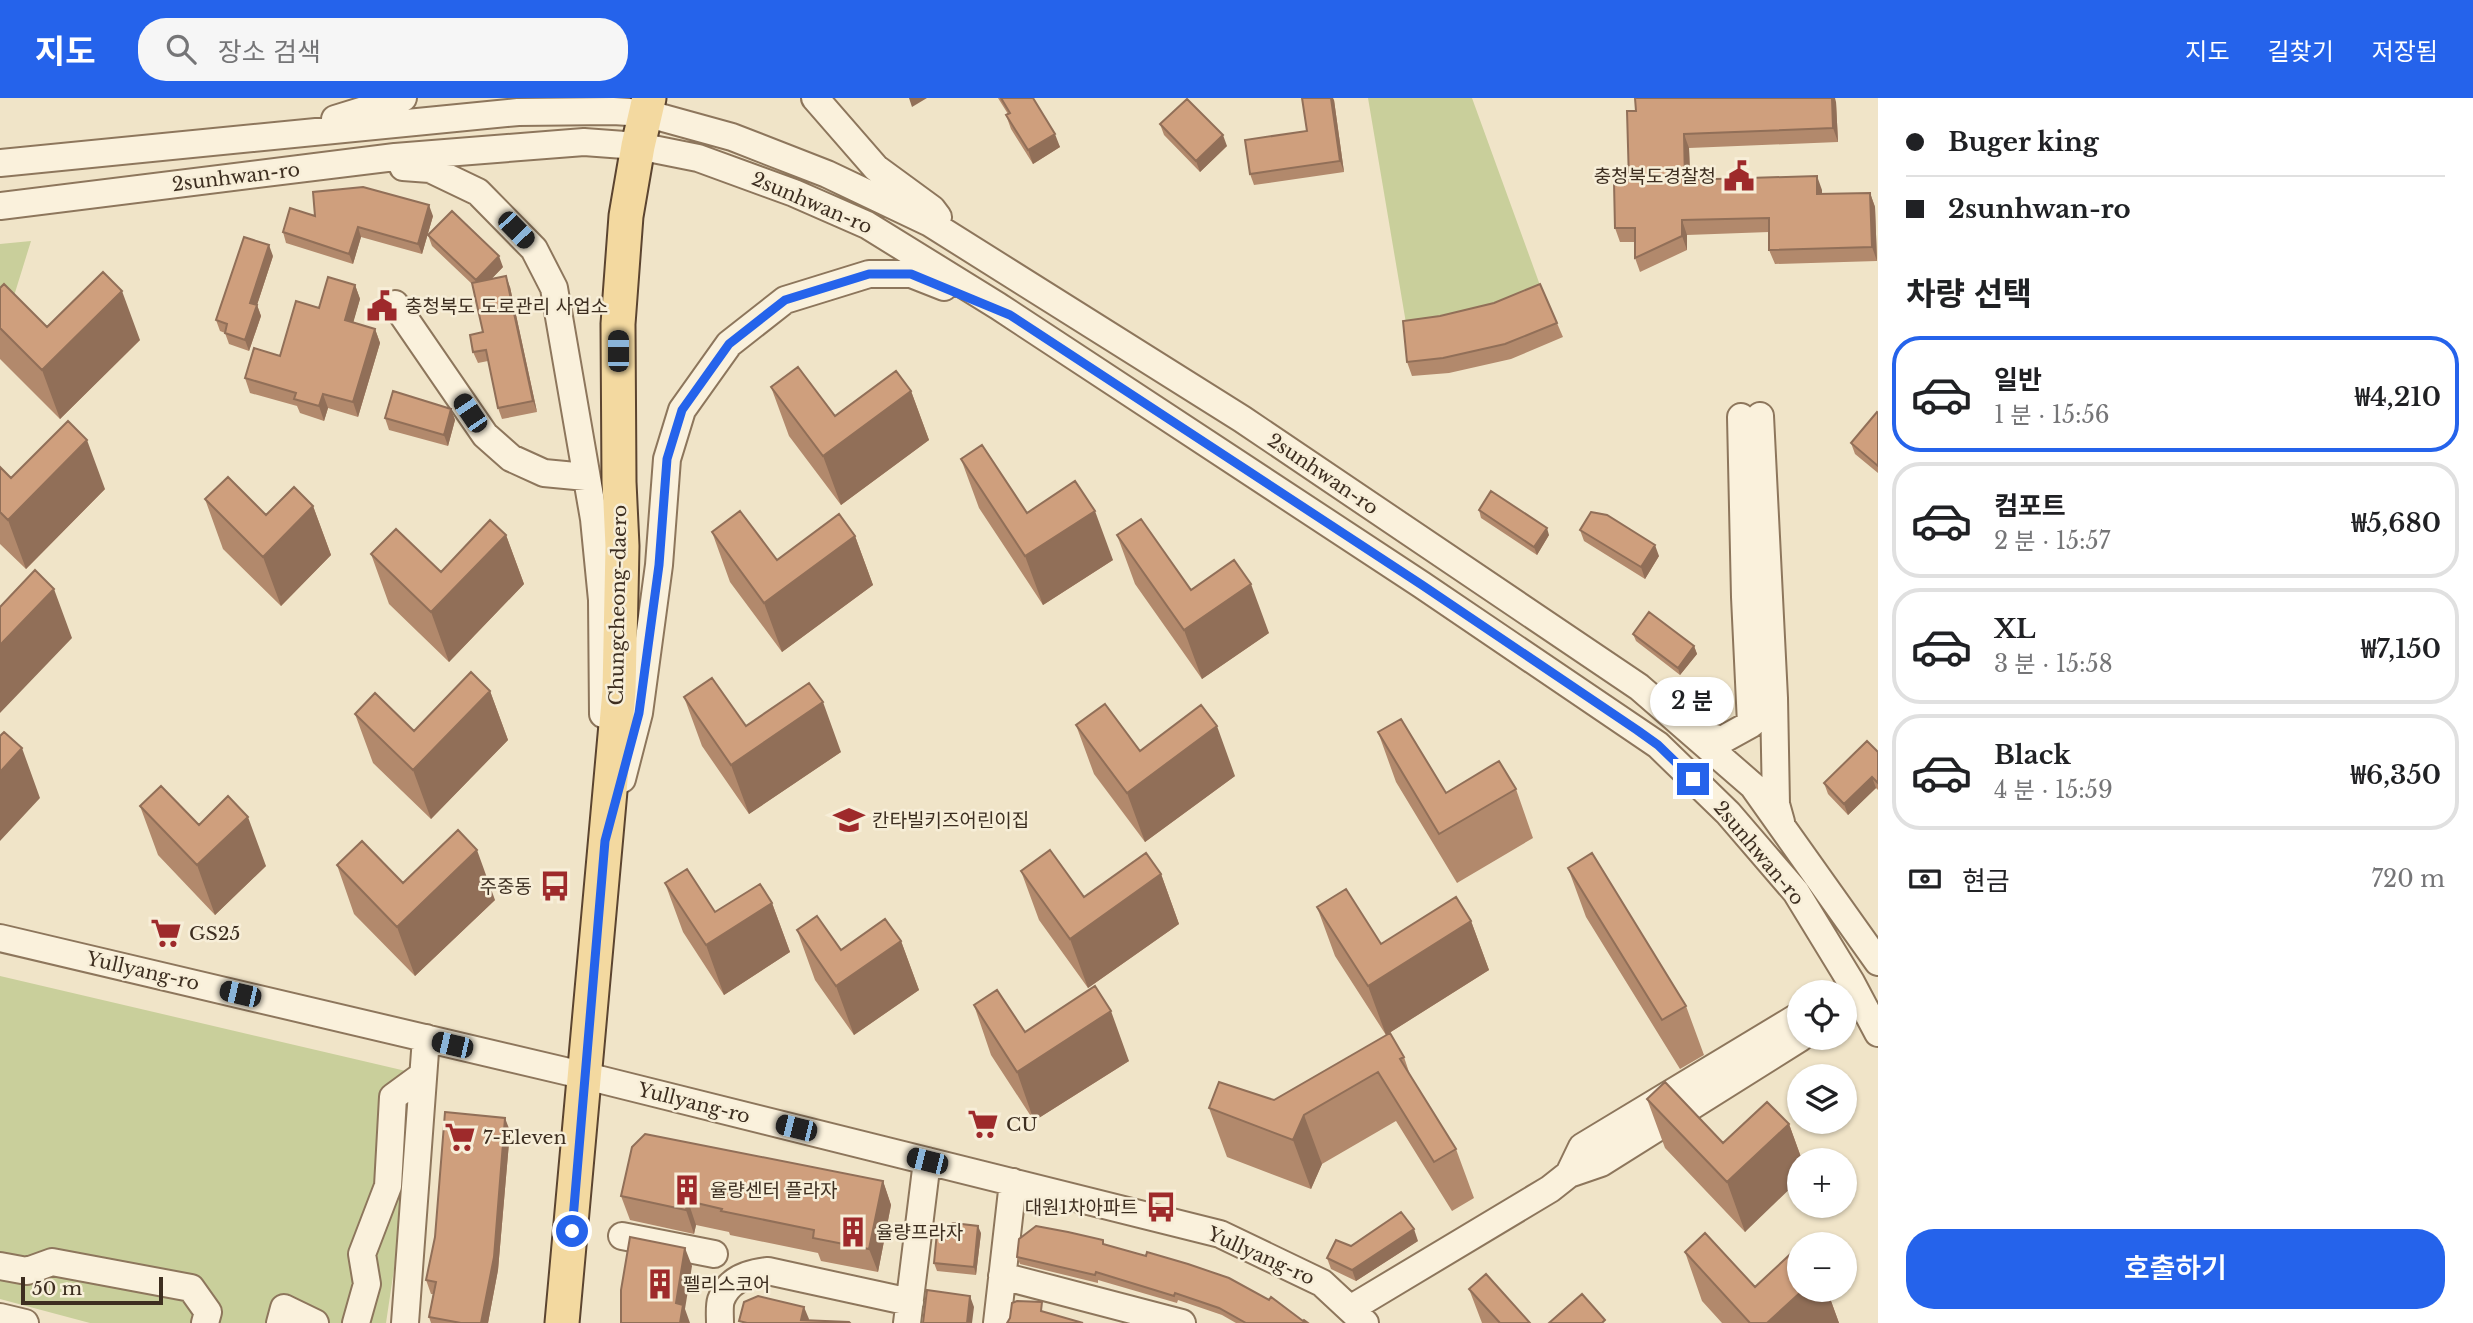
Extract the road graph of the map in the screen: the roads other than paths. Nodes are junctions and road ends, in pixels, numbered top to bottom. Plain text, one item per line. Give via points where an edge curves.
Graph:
1 (403, 98) edge
2 (815, 98) edge
3 (647, 106) edge
4 (260, 137) junction
5 (638, 146) junction
6 (0, 163) edge
7 (346, 163) junction
8 (0, 206) edge
9 (954, 238) junction
10 (395, 304) dead end
11 (1010, 315) junction
12 (586, 477) junction
13 (1692, 732) junction
14 (1783, 827) junction
15 (605, 841) junction
16 (0, 938) edge
17 (1878, 962) edge
18 (1787, 1023) edge
19 (1878, 1033) edge
20 (426, 1038) junction
21 (1787, 1046) edge
22 (423, 1075) junction
23 (586, 1076) junction
24 (927, 1161) junction
25 (1569, 1174) junction
26 (1013, 1182) junction
27 (622, 1236) dead end
28 (714, 1254) dead end
29 (0, 1266) edge
30 (1002, 1276) junction
31 (908, 1313) edge
32 (1358, 1316) edge
33 (0, 1317) edge
34 (25, 1323) edge
35 (205, 1323) edge
36 (280, 1323) edge
37 (315, 1323) edge
38 (356, 1323) edge
39 (405, 1323) edge
40 (562, 1323) edge
41 (719, 1323) edge
42 (997, 1323) edge
43 (1182, 1323) edge

1 - 4 street
2 - 9 street via 876,168 932,209
3 - 4 street, 2sunhwan-ro via 518,112
3 - 5 main road, Chungcheong-daero
3 - 9 street, 2sunhwan-ro via 827,174
4 - 6 street, 2sunhwan-ro
5 - 7 street, 2sunhwan-ro via 584,142
5 - 11 street, 2sunhwan-ro via 698,158 794,192 867,225
5 - 15 main road, Chungcheong-daero via 626,216 618,324 619,691
7 - 8 street, 2sunhwan-ro
7 - 12 street via 430,169 478,192 534,249 554,288
9 - 13 street, 2sunhwan-ro via 1242,419 1639,687
10 - 12 street via 485,435 511,458 544,473
11 - 15 street via 911,274 869,274 785,300 729,344 682,410 667,459 659,565 639,713
11 - 19 street, 2sunhwan-ro via 1658,745 1728,813 1796,892
12 - 15 street via 602,600
13 - 14 street, 2sunhwan-ro via 1753,786
13 - 14 street via 1722,740 1751,724 1745,597 1751,417 1773,685 1776,804
14 - 17 street, 2sunhwan-ro
15 - 23 main road, Chungcheong-daero
16 - 20 street, Yullyang-ro
18 - 25 street via 1582,1147
20 - 22 street
20 - 23 street, Yullyang-ro
21 - 25 street via 1601,1163
22 - 38 street via 393,1097 388,1186 362,1254 367,1284
22 - 39 street
23 - 24 street, Yullyang-ro
23 - 40 main road, Chungcheong-daero
24 - 26 street, Yullyang-ro
24 - 31 street
25 - 32 street
26 - 30 street
26 - 32 street, Yullyang-ro via 1220,1234 1322,1283
27 - 28 street
29 - 35 street via 27,1272 52,1262 191,1288 208,1312
30 - 42 street
30 - 43 street
31 - 41 street via 768,1270 748,1273 732,1283 721,1300
33 - 34 street
36 - 37 street via 284,1308

